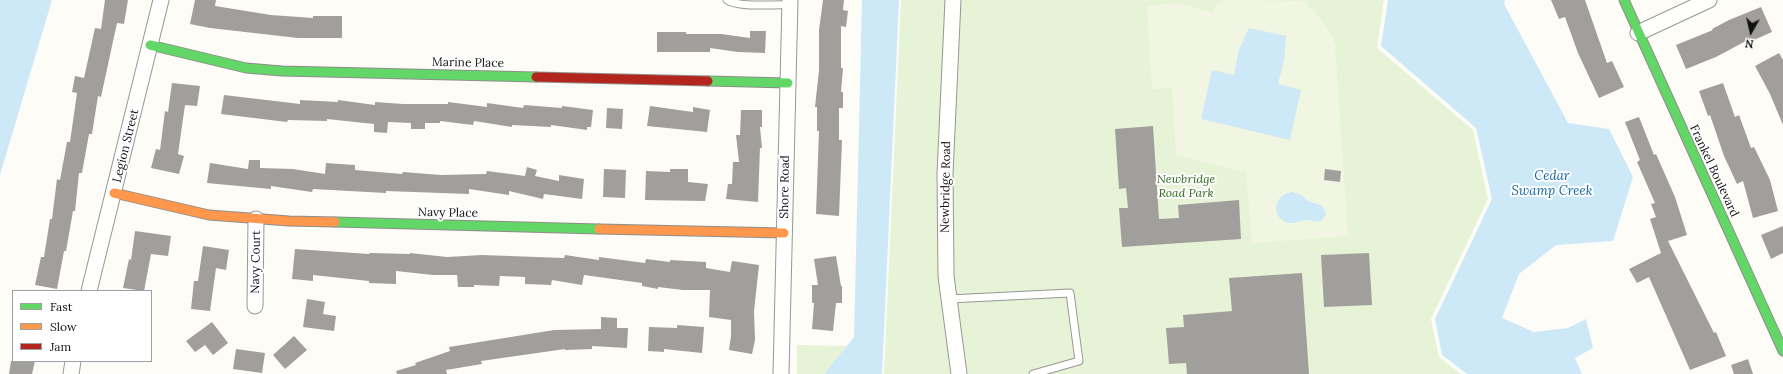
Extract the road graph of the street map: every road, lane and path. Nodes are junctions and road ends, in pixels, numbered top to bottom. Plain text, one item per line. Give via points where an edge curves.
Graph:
1 (161, 0) edge
2 (727, 0) edge
3 (953, 0) edge
4 (1624, 0) edge
5 (1709, 0) edge
6 (790, 2) edge
7 (1638, 33) junction
8 (150, 46) junction
9 (788, 83) junction
10 (114, 193) junction
11 (256, 219) junction
12 (784, 233) junction
13 (90, 290) edge
14 (948, 299) junction
15 (255, 306) dead end
16 (1783, 351) edge
17 (73, 362) edge
18 (71, 374) edge
19 (781, 374) edge
20 (959, 374) edge
21 (1033, 374) edge

1 - 8 street, Legion Street
2 - 6 lane via 741,4
3 - 14 street, Newbridge Road via 945,174
4 - 7 street, Frankel Boulevard
5 - 7 street
6 - 9 street, Shore Road
7 - 16 street, Frankel Boulevard
8 - 9 street, Marine Place via 246,68 282,71
8 - 10 street, Legion Street
9 - 12 street, Shore Road
10 - 11 street, Navy Place via 209,215
10 - 13 street, Legion Street
11 - 12 street, Navy Place
11 - 15 street, Navy Court
12 - 19 street, Shore Road
14 - 20 street, Newbridge Road
14 - 21 lane via 1070,293 1079,361
17 - 18 street

